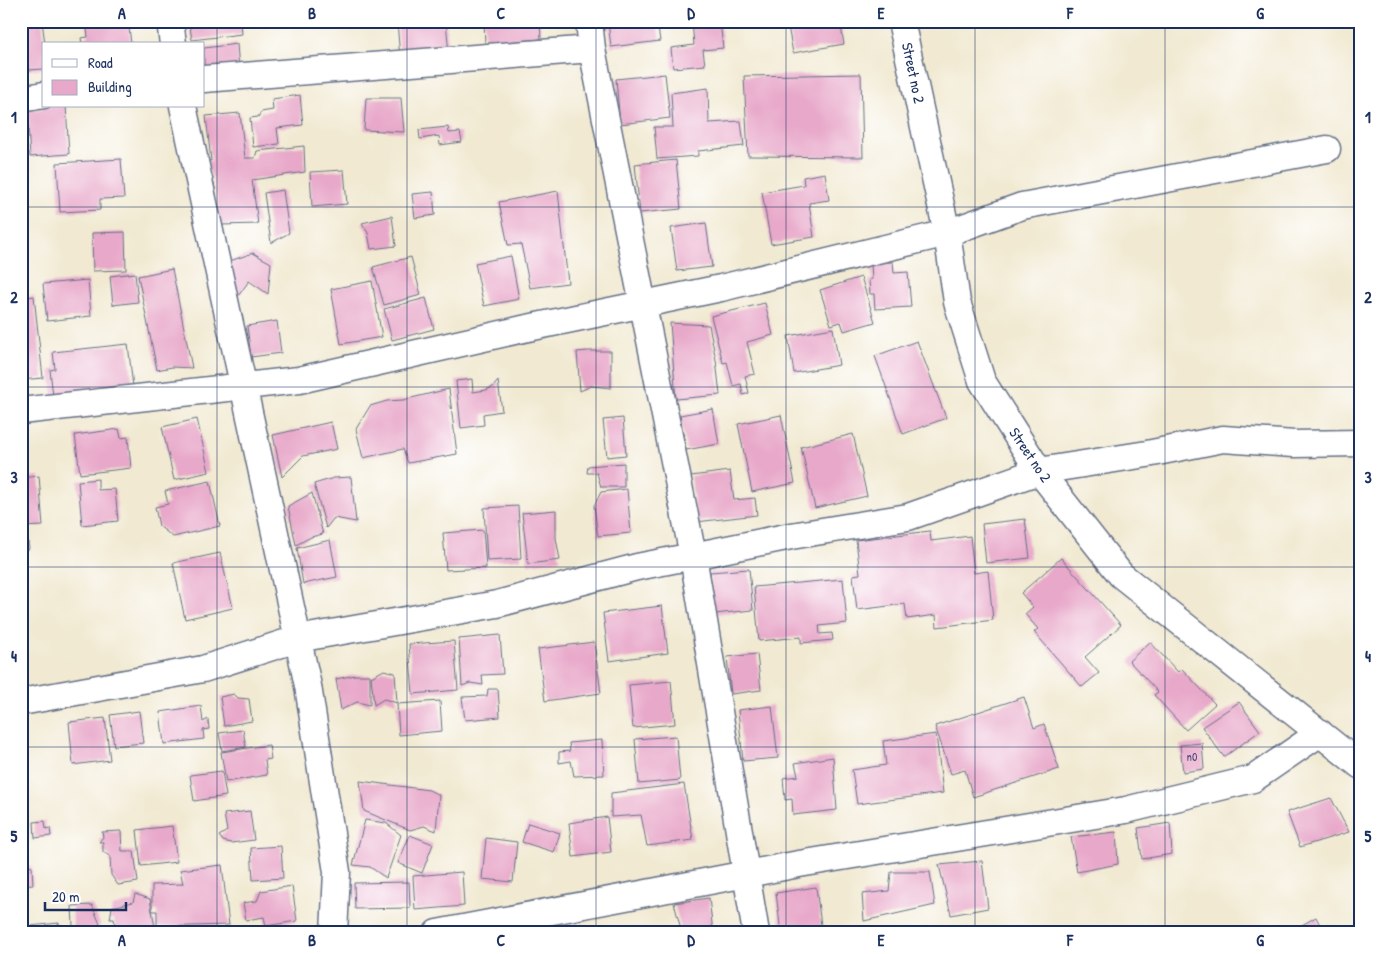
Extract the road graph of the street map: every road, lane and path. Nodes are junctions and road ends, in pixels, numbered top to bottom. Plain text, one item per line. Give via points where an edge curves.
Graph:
1 (170, 21) edge
2 (589, 21) edge
3 (901, 21) edge
4 (174, 42) edge
5 (592, 49) junction
6 (205, 79) edge
7 (42, 95) edge
8 (21, 99) edge
9 (183, 108) edge
10 (1327, 149) dead end
11 (947, 233) junction
12 (644, 304) junction
13 (244, 386) junction
14 (21, 411) edge
15 (1361, 443) edge
16 (1039, 471) junction
17 (693, 556) junction
18 (297, 639) junction
19 (21, 702) edge
20 (1320, 733) junction
21 (1361, 766) edge
22 (747, 875) junction
23 (334, 933) edge
24 (437, 933) edge
25 (756, 933) edge

1 - 4 street
2 - 5 street
3 - 11 street, Street no 2
5 - 6 street
5 - 12 street
7 - 8 street
9 - 13 street
10 - 11 street via 1022,206
11 - 12 street
11 - 16 street, Street no 2 via 957,302 982,381
12 - 13 street via 298,380
12 - 17 street
13 - 14 street
13 - 18 street
15 - 16 street via 1294,444 1224,439
16 - 17 street via 908,517
16 - 20 street, Street no 2 via 1121,575
17 - 18 street via 637,567 496,604
17 - 22 street
18 - 19 street via 202,669
18 - 23 street via 308,686 337,872
20 - 21 street, Street no 2
20 - 22 street via 1253,778 1126,810
22 - 24 street
22 - 25 street

